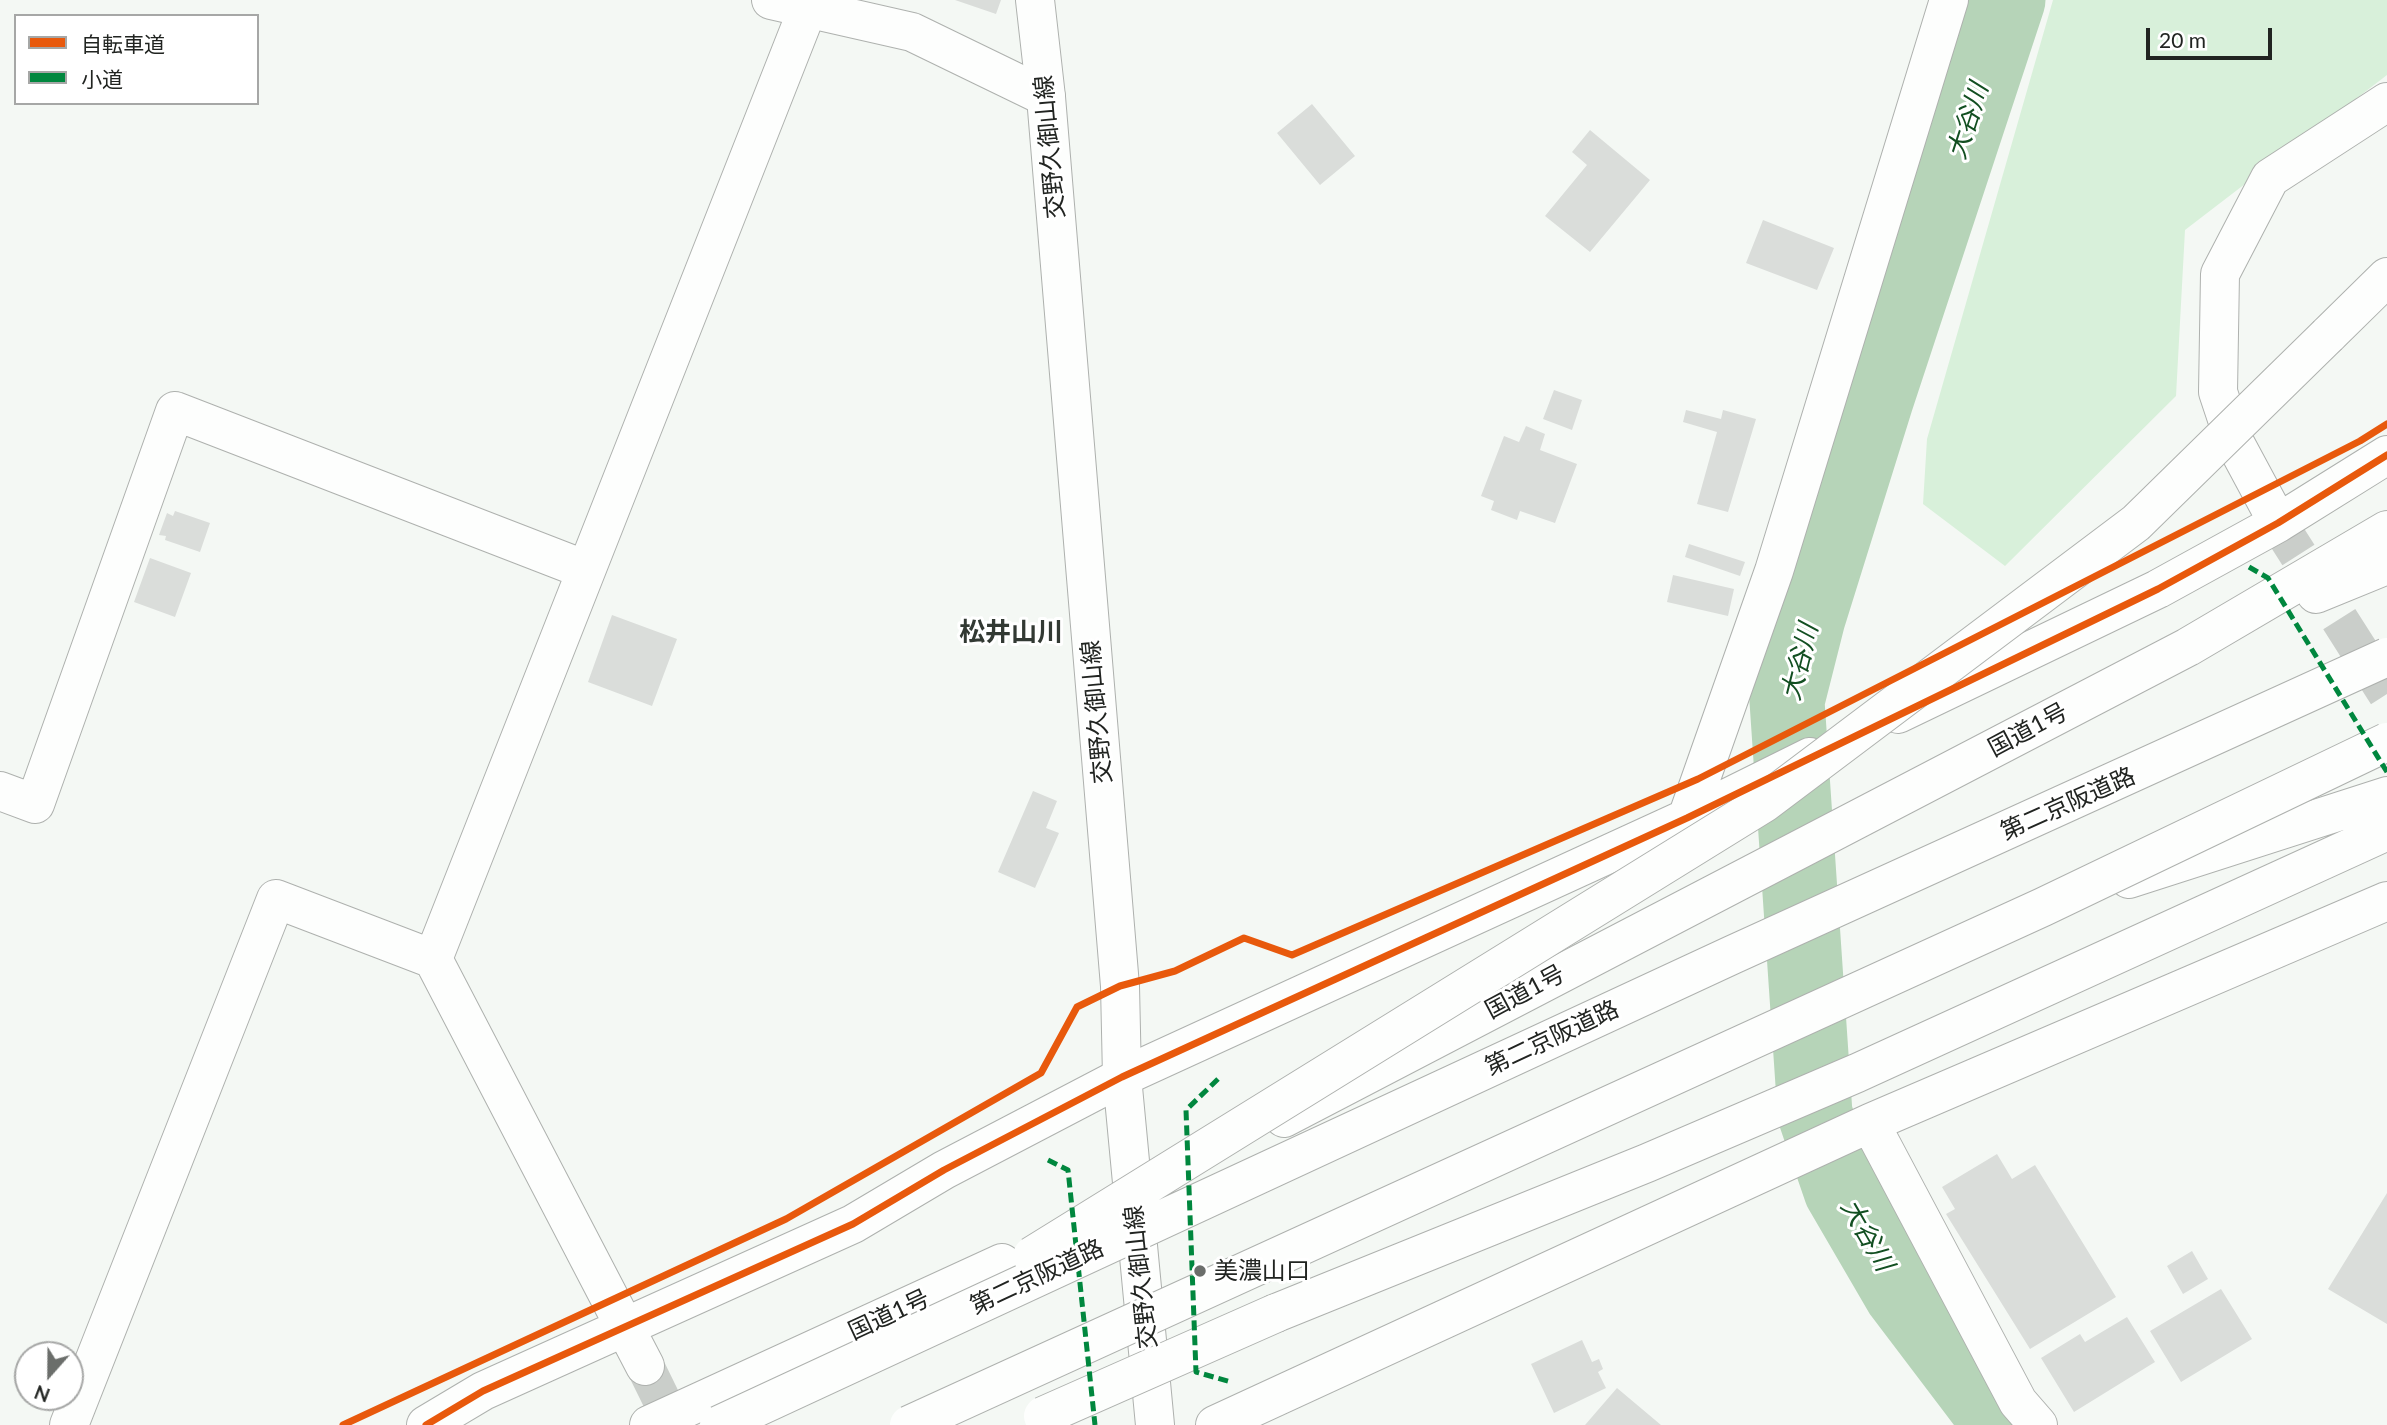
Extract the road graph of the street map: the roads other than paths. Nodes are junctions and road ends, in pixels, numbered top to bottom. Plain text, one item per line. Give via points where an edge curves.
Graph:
1 (771, 0) edge
2 (1035, 0) edge
3 (1949, 0) edge
4 (808, 8) junction
5 (1046, 97) junction
6 (2387, 102) edge
7 (2387, 277) edge
8 (2387, 455) edge
9 (2278, 523) junction
10 (2387, 530) edge
11 (2387, 565) edge
12 (586, 570) junction
13 (2188, 647) junction
14 (2387, 657) edge
15 (2387, 743) edge
16 (0, 791) edge
17 (2387, 796) edge
18 (1686, 817) junction
19 (2387, 831) edge
20 (2387, 901) edge
21 (2043, 907) junction
22 (433, 960) junction
23 (1122, 1077) junction
24 (1863, 1126) junction
25 (625, 1327) junction
26 (884, 1348) junction
27 (645, 1366) tunnel mouth
28 (1034, 1421) edge
29 (69, 1425) edge
30 (426, 1425) edge
31 (649, 1425) edge
32 (719, 1425) edge
33 (909, 1425) edge
34 (1155, 1425) edge
35 (1215, 1425) edge
36 (2038, 1425) edge

1 - 4 main road
2 - 5 main road, 交野久御山線
3 - 18 main road via 1774,572
4 - 5 main road via 912,32
4 - 12 main road
5 - 23 main road, 交野久御山線 via 1120,986
6 - 9 main road via 2270,178 2220,274 2218,392 2235,443
7 - 26 main road, bridge via 2136,523 1764,803
8 - 9 main road
9 - 18 main road via 2158,589
10 - 13 main road, 国道1号
11 - 13 main road
12 - 16 main road via 175,411 35,804
12 - 22 main road
13 - 31 main road, 国道1号, bridge via 1002,1263
14 - 26 main road, 第二京阪道路, bridge
15 - 21 main road, bridge
17 - 21 main road, bridge
18 - 23 main road
19 - 28 main road, bridge via 1857,1073 1276,1313
20 - 24 main road
21 - 33 main road, bridge
22 - 25 main road
22 - 29 main road via 276,899
23 - 25 main road via 944,1170 853,1224
23 - 34 main road, 交野久御山線
24 - 35 main road
24 - 36 main road via 2018,1402
25 - 27 main road
25 - 30 main road via 483,1391
26 - 32 main road, 第二京阪道路, bridge

